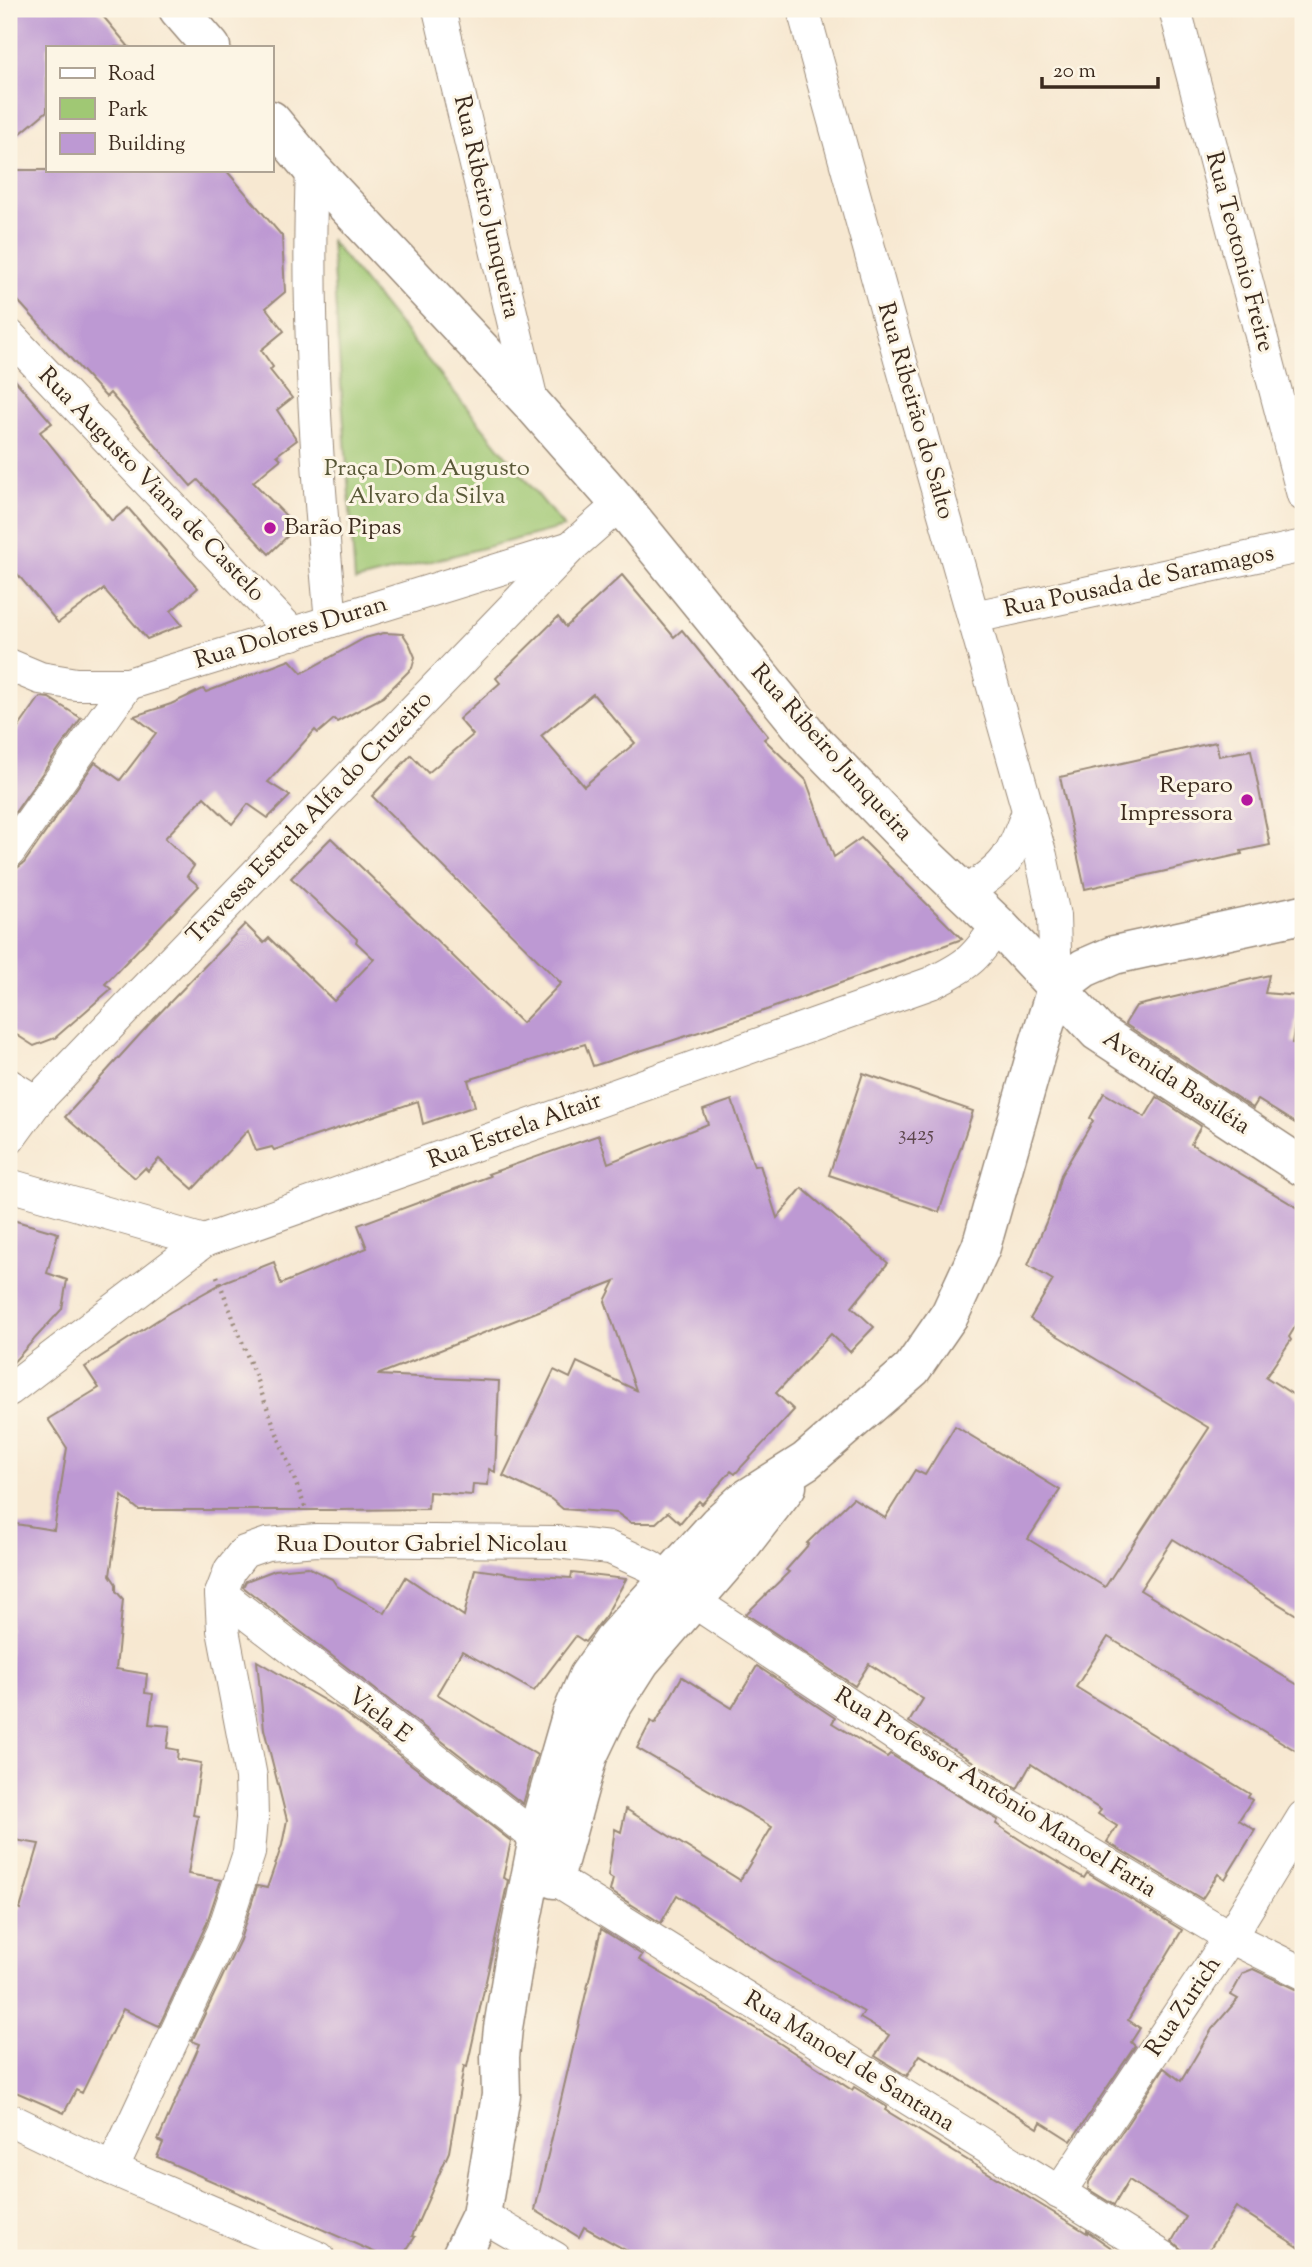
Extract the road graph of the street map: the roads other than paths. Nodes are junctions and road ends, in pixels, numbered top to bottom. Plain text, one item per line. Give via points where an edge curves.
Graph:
1 (178, 9) edge
2 (439, 9) edge
3 (803, 9) edge
4 (1175, 9) edge
5 (210, 46) edge
6 (273, 122) edge
7 (312, 169) junction
8 (9, 335) edge
9 (533, 405) junction
10 (1303, 495) edge
11 (620, 504) junction
12 (1303, 546) edge
13 (571, 547) junction
14 (974, 617) junction
15 (331, 621) junction
16 (293, 634) junction
17 (9, 665) edge
18 (128, 684) junction
19 (1028, 812) junction
20 (9, 852) edge
21 (965, 891) junction
22 (1303, 914) edge
23 (998, 925) junction
24 (1056, 989) junction
25 (9, 1085) edge
26 (36, 1102) junction
27 (9, 1139) edge
28 (1303, 1167) edge
29 (9, 1185) edge
30 (204, 1241) junction
31 (9, 1390) edge
32 (680, 1591) junction
33 (220, 1594) junction
34 (1303, 1817) edge
35 (542, 1861) junction
36 (1230, 1937) junction
37 (1303, 1973) edge
38 (9, 2119) edge
39 (112, 2169) junction
40 (1059, 2193) junction
41 (481, 2216) junction
42 (319, 2258) edge
43 (460, 2258) edge
44 (555, 2258) edge
45 (1165, 2258) edge

1 - 5 main road
2 - 9 street, Rua Ribeiro Junqueira
3 - 14 street, Rua Ribeirão do Salto
4 - 10 street, Rua Teotonio Freire
6 - 7 main road
7 - 9 main road
7 - 15 street via 312,379
8 - 16 street, Rua Augusto Viana de Castelo
9 - 11 main road
11 - 13 street, Travessa Estrela Alfa do Cruzeiro
11 - 21 main road, Rua Ribeiro Junqueira via 814,742
12 - 14 street, Rua Pousada de Saramagos
13 - 15 street, Rua Dolores Duran
13 - 26 street, Travessa Estrela Alfa do Cruzeiro
14 - 19 street, Rua Ribeirão do Salto
15 - 16 street, Rua Dolores Duran
16 - 18 street, Rua Dolores Duran
17 - 18 street, Rua Dolores Duran via 40,678 76,684
18 - 20 street
19 - 21 street via 1012,855 990,877
19 - 24 street, Rua Ribeirão do Salto via 1054,916
21 - 23 main road, Rua Ribeiro Junqueira
22 - 24 main road via 1114,955 1084,968
23 - 24 main road, Rua Ribeiro Junqueira
23 - 30 street, Rua Estrela Altair via 980,952 962,968 931,983
24 - 28 main road, Avenida Basiléia via 1098,1032
24 - 32 main road via 981,1247 950,1314 912,1369 806,1461 742,1544
25 - 26 street
26 - 27 street, Travessa Estrela Alfa do Cruzeiro
29 - 30 street
30 - 31 street, Rua Estrela Altair
32 - 33 street, Rua Doutor Gabriel Nicolau via 650,1566 610,1548 556,1542 317,1540 267,1544 244,1552
32 - 35 main road via 611,1708
32 - 36 street, Rua Professor Antônio Manoel Faria via 931,1759
33 - 35 street, Viela E
33 - 39 street via 251,1777 249,1853 223,1932
34 - 36 street, Rua Zurich
35 - 40 street, Rua Manoel de Santana
35 - 41 main road via 515,2059 501,2095
36 - 37 street, Rua Professor Antônio Manoel Faria
36 - 40 street, Rua Zurich
38 - 39 street
39 - 42 street
40 - 45 street, Rua Manoel de Santana
41 - 43 main road
41 - 44 street

